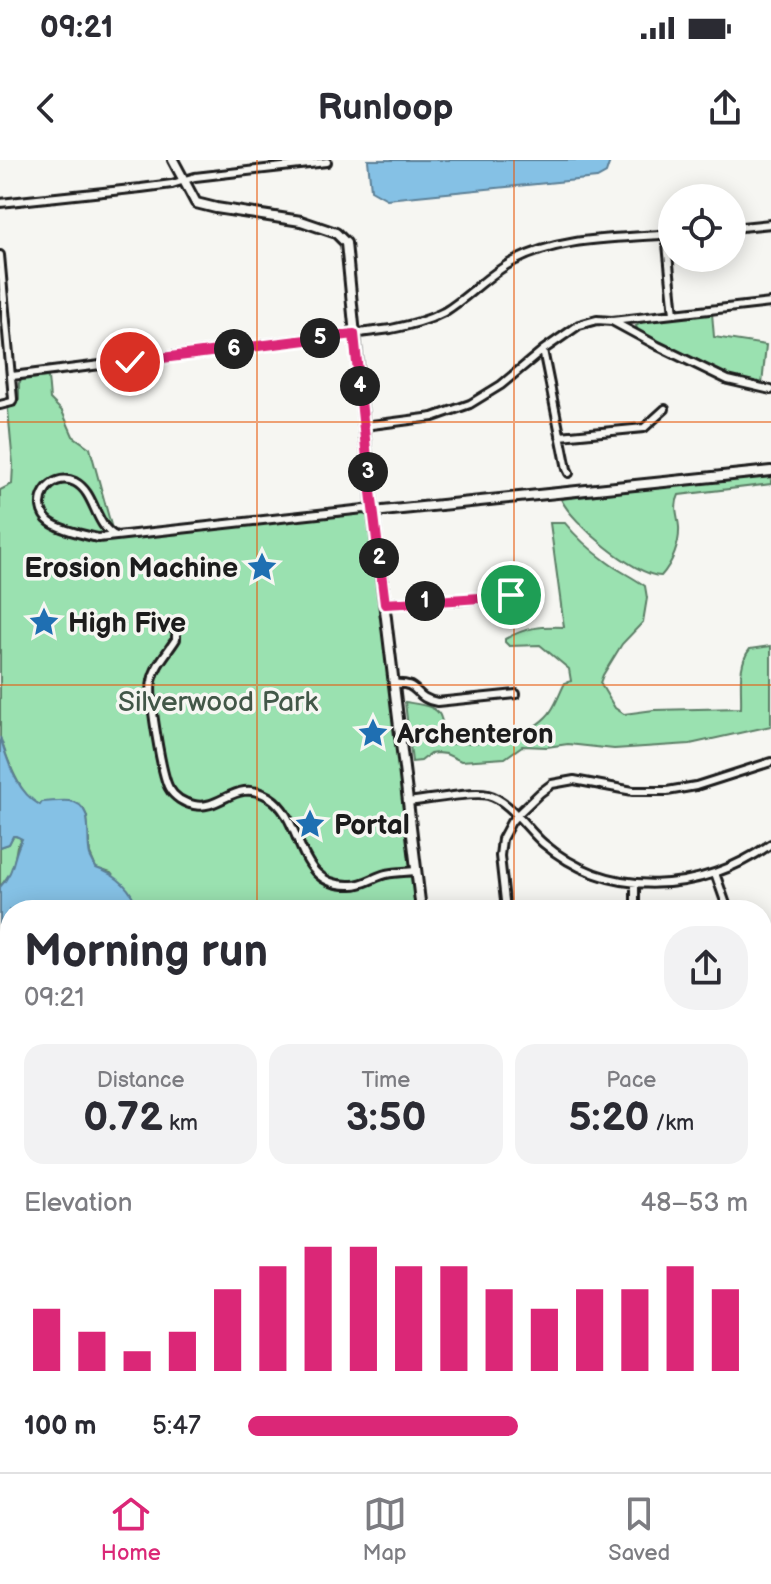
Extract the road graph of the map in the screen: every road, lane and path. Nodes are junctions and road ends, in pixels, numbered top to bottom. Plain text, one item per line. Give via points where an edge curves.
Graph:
1 (173, 160) edge
2 (327, 162) edge
3 (184, 181) junction
4 (0, 203) edge
5 (771, 224) edge
6 (746, 227) edge
7 (658, 235) edge
8 (0, 255) edge
9 (671, 272) edge
10 (771, 303) edge
11 (674, 314) junction
12 (612, 321) junction
13 (354, 334) junction
14 (543, 350) junction
15 (12, 376) junction
16 (771, 390) edge
17 (0, 405) edge
18 (665, 409) dead end
19 (364, 426) junction
20 (560, 436) junction
21 (771, 471) edge
22 (569, 473) dead end
23 (373, 512) junction
24 (116, 536) junction
25 (511, 595) dead end
26 (385, 604) junction
27 (172, 627) dead end
28 (393, 684) junction
29 (516, 694) dead end
30 (771, 762) edge
31 (408, 802) junction
32 (516, 816) junction
33 (771, 844) edge
34 (417, 871) junction
35 (715, 873) junction
36 (635, 883) junction
37 (420, 900) edge
38 (505, 900) edge
39 (635, 900) edge
40 (724, 900) edge

1 - 3 street
2 - 3 street
3 - 4 street
3 - 13 street via 196,203 301,221 336,233 346,243
5 - 6 street
7 - 13 street via 539,250 513,261 426,321
8 - 15 street
9 - 11 street
10 - 11 street
11 - 12 street
12 - 14 street via 579,325
12 - 16 street via 728,380
13 - 15 street
13 - 19 street
14 - 19 street via 470,404 433,417
14 - 20 street
15 - 17 street via 12,402
18 - 20 street via 644,428
19 - 23 street
20 - 22 street
21 - 23 street
23 - 24 street
23 - 26 street
24 - 24 street via 104,527 77,483 59,480 45,491 41,500 48,521 94,538
25 - 26 street
26 - 28 street
27 - 34 street via 176,639 157,667 150,690 164,774 172,792 197,806 241,791 267,796 282,810 310,866 337,884
28 - 29 street via 406,683 425,700 437,702
28 - 31 street
30 - 32 street via 667,791 560,781
31 - 32 street via 481,794 501,801
31 - 34 street
32 - 36 street via 569,861
32 - 38 street via 500,847
33 - 35 street
34 - 37 street
35 - 36 street via 681,882
35 - 40 street
36 - 39 street

